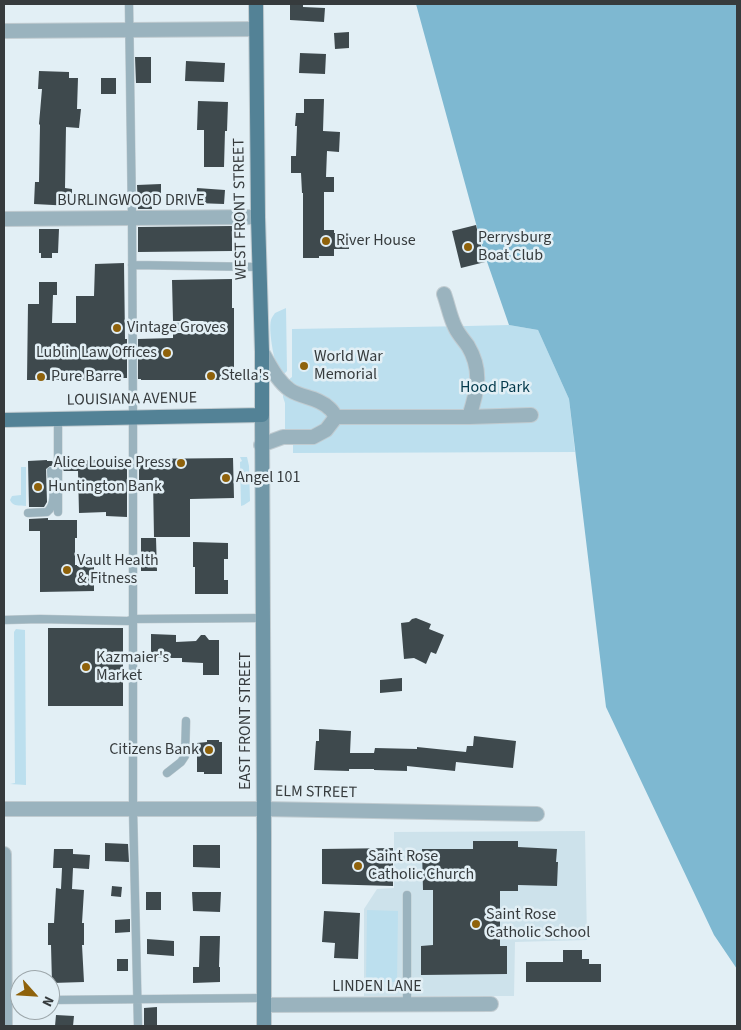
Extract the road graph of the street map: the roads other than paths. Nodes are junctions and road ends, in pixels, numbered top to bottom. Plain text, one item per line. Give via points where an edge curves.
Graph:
1 (128, 4) edge
2 (256, 4) edge
3 (128, 30) junction
4 (256, 30) junction
5 (4, 31) edge
6 (258, 217) junction
7 (132, 218) junction
8 (4, 219) edge
9 (132, 265) junction
10 (260, 268) junction
11 (444, 294) dead end
12 (132, 327) junction
13 (204, 328) dead end
14 (262, 352) junction
15 (262, 415) junction
16 (531, 415) dead end
17 (336, 417) junction
18 (469, 417) junction
19 (133, 418) junction
20 (58, 419) junction
21 (4, 420) edge
22 (261, 444) junction
23 (58, 461) dead end
24 (58, 512) dead end
25 (28, 513) dead end
26 (133, 618) junction
27 (262, 618) junction
28 (4, 620) edge
29 (186, 721) dead end
30 (167, 773) dead end
31 (4, 809) edge
32 (264, 809) junction
33 (133, 810) junction
34 (537, 814) dead end
35 (4, 854) edge
36 (407, 895) dead end
37 (138, 999) junction
38 (4, 1000) edge
39 (60, 1000) edge
40 (264, 1002) junction
41 (406, 1004) junction
42 (490, 1004) dead end
43 (5, 1026) edge
44 (138, 1026) edge
45 (264, 1026) edge

1 - 3 lane
2 - 4 main road, WEST FRONT STREET
3 - 4 street
3 - 5 street
3 - 7 lane
4 - 6 main road, WEST FRONT STREET
6 - 7 street, BURLINGWOOD DRIVE
6 - 10 main road, WEST FRONT STREET
7 - 8 street, BURLINGWOOD DRIVE
7 - 9 lane
9 - 10 lane
9 - 12 lane
10 - 14 main road, WEST FRONT STREET
11 - 18 street via 453,323 471,352 478,375
12 - 13 lane
12 - 19 lane
14 - 15 main road, WEST FRONT STREET
14 - 17 street via 285,386 322,403
15 - 19 main road, LOUISIANA AVENUE
15 - 22 main road, EAST FRONT STREET
16 - 18 street
17 - 18 street
17 - 22 street via 326,430 313,437 283,438
19 - 20 main road, LOUISIANA AVENUE
19 - 26 lane
20 - 21 main road, LOUISIANA AVENUE
20 - 23 lane
22 - 27 main road, EAST FRONT STREET
24 - 25 lane via 54,471 52,507 47,512
26 - 27 lane
26 - 28 lane via 128,621
26 - 33 lane
27 - 32 main road, EAST FRONT STREET
29 - 30 lane via 185,756
31 - 33 street, ELM STREET
32 - 33 street, ELM STREET
32 - 34 street, ELM STREET
32 - 40 main road, EAST FRONT STREET
33 - 37 lane
35 - 38 street
36 - 41 lane
37 - 39 lane
37 - 40 lane
37 - 44 lane
38 - 43 street
40 - 41 street, LINDEN LANE
40 - 45 main road, EAST FRONT STREET
41 - 42 street, LINDEN LANE

